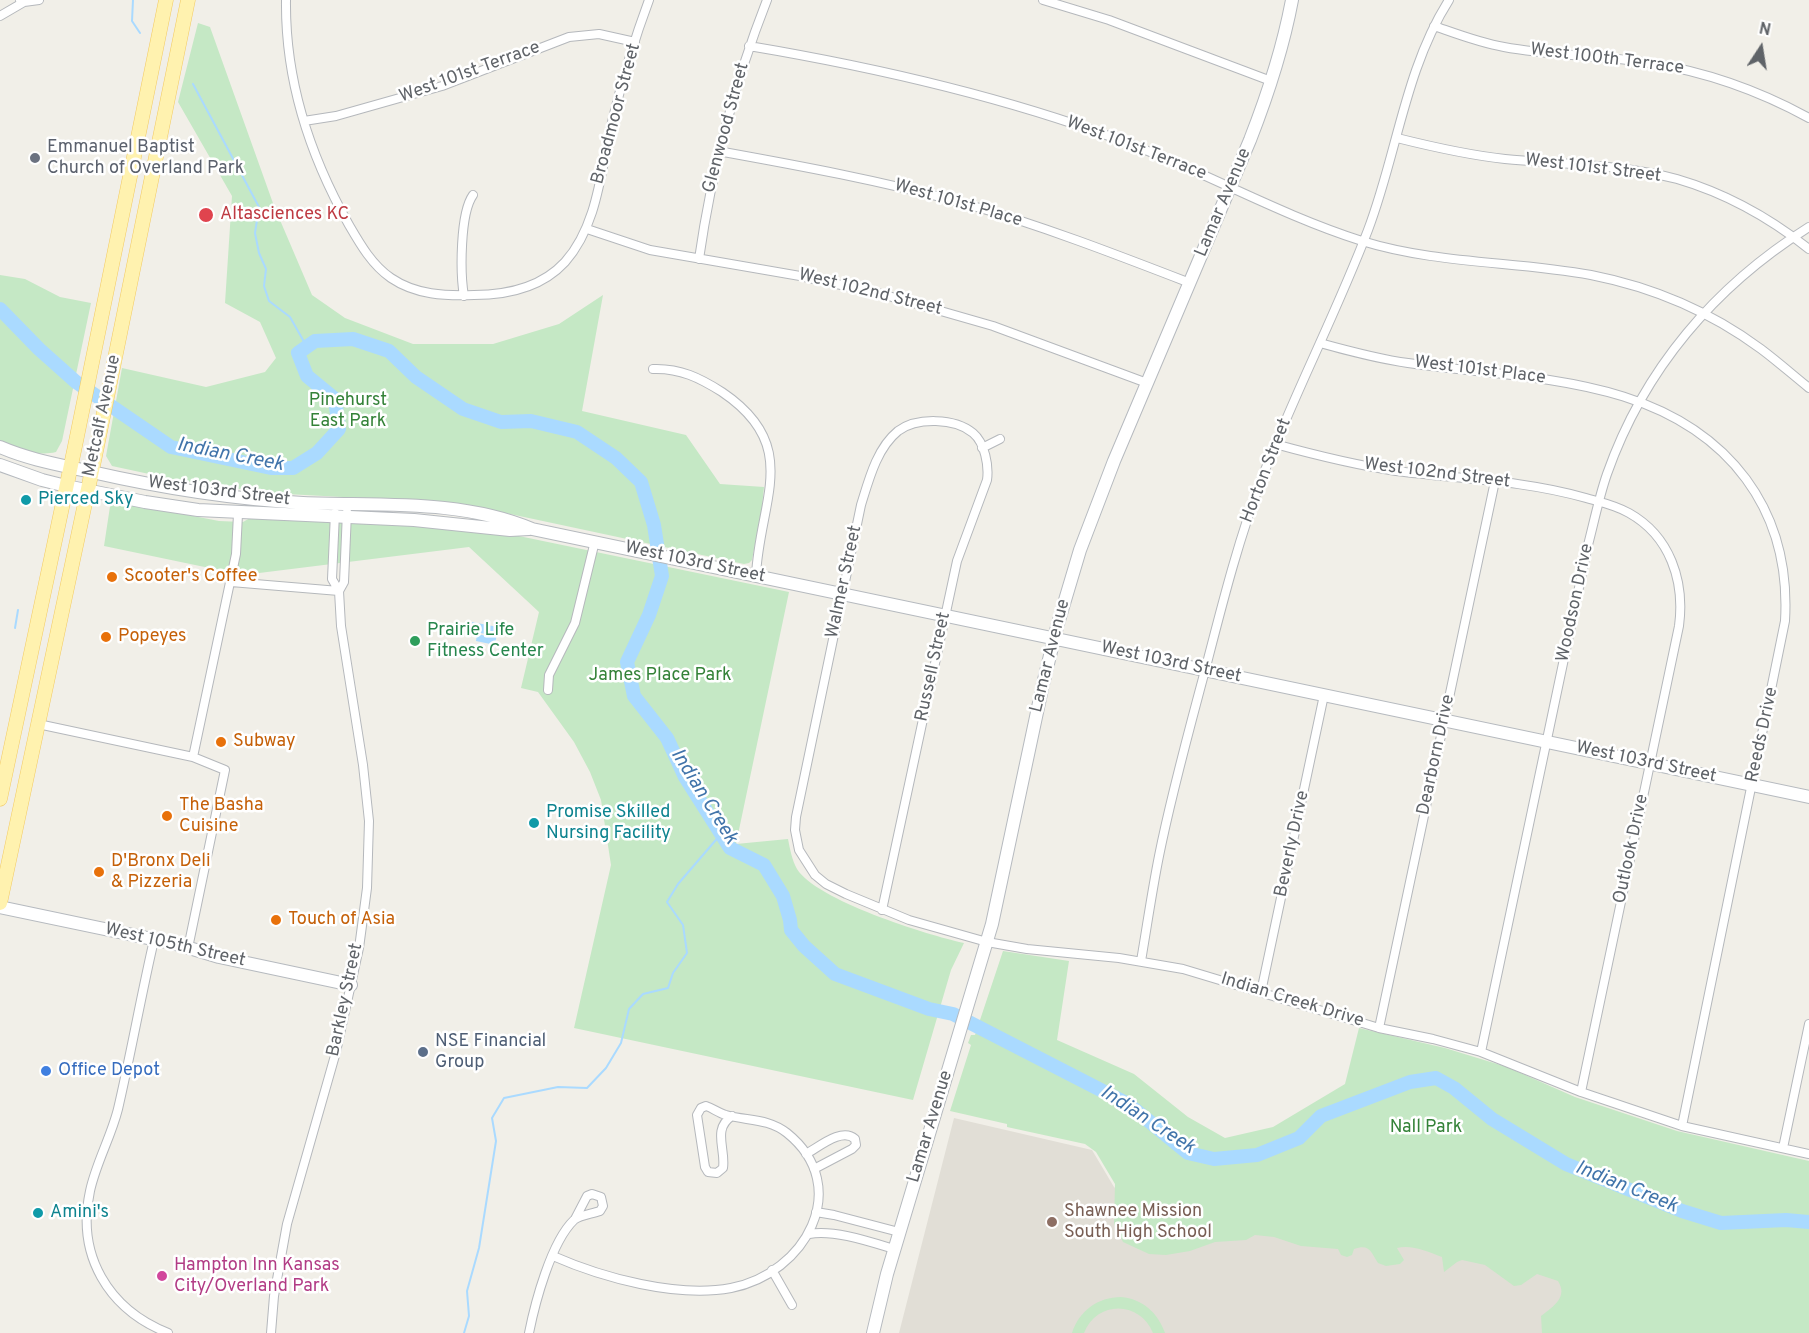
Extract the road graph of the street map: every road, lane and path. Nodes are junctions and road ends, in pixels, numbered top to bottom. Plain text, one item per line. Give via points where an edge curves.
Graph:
1 (39, 0) edge
2 (166, 0) edge
3 (188, 0) edge
4 (286, 0) edge
5 (649, 0) edge
6 (767, 0) edge
7 (1043, 0) edge
8 (1293, 0) edge
9 (1449, 0) edge
10 (22, 1) edge
11 (0, 16) edge
12 (1434, 26) junction
13 (635, 42) junction
14 (750, 46) junction
15 (1271, 81) junction
16 (1809, 118) edge
17 (304, 121) junction
18 (1397, 138) junction
19 (718, 152) junction
20 (1231, 187) junction
21 (472, 195) dead end
22 (1809, 227) edge
23 (586, 228) junction
24 (1793, 237) junction
25 (1364, 242) junction
26 (1809, 249) edge
27 (699, 259) junction
28 (1190, 283) junction
29 (464, 296) junction
30 (1703, 313) junction
31 (1320, 342) junction
32 (653, 369) dead end
33 (1147, 383) junction
34 (1809, 388) edge
35 (1639, 403) junction
36 (1000, 439) dead end
37 (1275, 444) junction
38 (0, 447) edge
39 (982, 447) junction
40 (0, 465) edge
41 (70, 467) junction
42 (92, 472) junction
43 (1495, 481) junction
44 (66, 486) junction
45 (88, 489) junction
46 (1599, 501) junction
47 (341, 510) junction
48 (238, 513) junction
49 (595, 542) junction
50 (756, 575) junction
51 (231, 582) junction
52 (339, 591) junction
53 (843, 594) junction
54 (945, 615) junction
55 (1054, 638) junction
56 (1205, 670) junction
57 (548, 690) dead end
58 (1324, 695) junction
59 (1444, 721) junction
60 (38, 724) junction
61 (1547, 742) junction
62 (194, 757) junction
63 (1650, 764) junction
64 (1752, 785) junction
65 (1809, 797) edge
66 (0, 799) edge
67 (796, 837) joint
68 (0, 905) edge
69 (882, 910) junction
70 (154, 940) junction
71 (987, 942) junction
72 (188, 948) junction
73 (1141, 961) junction
74 (351, 985) junction
75 (1261, 992) junction
76 (1809, 1024) edge
77 (1379, 1028) junction
78 (1481, 1052) junction
79 (1581, 1092) junction
80 (732, 1116) junction
81 (1682, 1126) junction
82 (1783, 1148) junction
83 (806, 1154) junction
84 (1809, 1154) edge
85 (814, 1169) junction
86 (816, 1212) junction
87 (575, 1219) dead end
88 (899, 1232) junction
89 (809, 1234) junction
90 (894, 1249) junction
91 (553, 1256) junction
92 (772, 1270) junction
93 (792, 1305) dead end
94 (168, 1333) edge
95 (271, 1333) edge
96 (529, 1333) edge
97 (873, 1333) edge

1 - 10 street
2 - 41 main road, Metcalf Avenue
3 - 42 main road, Metcalf Avenue
4 - 17 street, Broadmoor Street via 287,45
5 - 13 street, Broadmoor Street
6 - 14 street, Glenwood Street
7 - 15 street via 1109,20
8 - 15 main road, Lamar Avenue
9 - 12 street, Horton Street
10 - 11 street
12 - 16 street, West 100th Terrace via 1503,47 1685,69 1751,89
12 - 18 street, Horton Street via 1416,70
13 - 17 street, West 101st Terrace via 599,34 569,37 442,86 336,116
13 - 23 street, Broadmoor Street
14 - 19 street, Glenwood Street
14 - 20 street, West 101st Terrace via 932,82 1023,107 1149,151
15 - 20 main road, Lamar Avenue
17 - 29 street, Broadmoor Street via 334,197 378,267 415,290
18 - 24 street, West 101st Street via 1463,153 1624,169 1676,179 1737,202
18 - 25 street, Horton Street
19 - 27 street, Glenwood Street
19 - 28 street, West 101st Place via 870,180 965,204 1059,233
20 - 25 street, West 101st Terrace via 1321,228
20 - 28 main road, Lamar Avenue
21 - 29 street via 463,220
22 - 24 street, Woodson Drive
23 - 27 street, West 102nd Street via 650,250
23 - 29 street, Broadmoor Street via 563,264 540,281 504,294
24 - 26 street, West 101st Street
24 - 30 street, Woodson Drive via 1736,280
25 - 30 street, West 101st Terrace via 1458,261 1592,275 1653,292
25 - 31 street, Horton Street
27 - 33 street, West 102nd Street via 800,276 919,304 1044,344
28 - 33 main road, Lamar Avenue
30 - 34 street, West 101st Terrace via 1762,349
30 - 35 street, Woodson Drive via 1670,353
31 - 35 street, West 101st Place via 1408,363 1574,383
31 - 37 street, Horton Street
32 - 50 street via 683,371 714,387 753,417 764,436 770,460 769,487
33 - 55 main road, Lamar Avenue via 1096,505
35 - 46 street, Woodson Drive via 1617,448
35 - 64 street, Reeds Drive via 1693,428 1727,457 1753,489 1774,532 1785,578 1785,621
36 - 39 street
37 - 43 street, West 102nd Street via 1370,467
37 - 56 street, Horton Street via 1239,546
38 - 41 main road, West 103rd Street via 40,462
39 - 53 street, Walmer Street via 974,433 940,421 913,423 897,432 885,445 865,490
39 - 54 street, Russell Street via 988,467 986,488 960,551
40 - 44 main road, West 103rd Street
41 - 42 main road, West 103rd Street
41 - 44 main road, Metcalf Avenue
42 - 45 main road, Metcalf Avenue
42 - 47 main road, West 103rd Street via 159,487
43 - 46 street, West 102nd Street via 1537,486
43 - 59 street, Dearborn Drive
44 - 45 main road, West 103rd Street
44 - 66 main road, Metcalf Avenue
45 - 48 main road, West 103rd Street via 162,505
45 - 60 main road, Metcalf Avenue
46 - 61 street, Woodson Drive
46 - 63 street, Outlook Drive via 1628,512 1649,528 1670,555 1679,580 1680,618
47 - 48 main road, West 103rd Street
47 - 49 main road, West 103rd Street via 463,511
47 - 52 street, Barkley Street via 332,579
48 - 51 street
49 - 50 main road, West 103rd Street
49 - 57 street via 575,623 549,675
50 - 53 main road, West 103rd Street
51 - 52 street
51 - 62 street
52 - 74 street, Barkley Street via 369,821 367,888
53 - 54 main road, West 103rd Street
53 - 67 street, Walmer Street via 796,817
54 - 55 main road, West 103rd Street
54 - 69 street, Russell Street
55 - 56 main road, West 103rd Street
55 - 71 main road, Lamar Avenue
56 - 58 main road, West 103rd Street
56 - 73 street, Horton Street via 1159,855
58 - 59 main road, West 103rd Street
58 - 75 street, Beverly Drive
59 - 61 main road, West 103rd Street
59 - 77 street, Dearborn Drive
60 - 62 street
60 - 68 main road, Metcalf Avenue
61 - 63 main road, West 103rd Street
61 - 78 street, Woodson Drive
62 - 72 street via 225,770
63 - 64 main road, West 103rd Street
63 - 79 street, Outlook Drive
64 - 65 main road, West 103rd Street
64 - 81 street, Reeds Drive
67 - 69 street, Indian Creek Drive via 814,875
68 - 70 main road, West 105th Street
69 - 71 street, Indian Creek Drive
70 - 72 main road, West 105th Street
70 - 94 street via 115,1120 90,1191 87,1227 96,1266 110,1292 137,1318
71 - 73 street, Indian Creek Drive
71 - 88 main road, Lamar Avenue
72 - 74 main road, West 105th Street
73 - 75 street, Indian Creek Drive
74 - 95 street, Barkley Street via 287,1224
75 - 77 street, Indian Creek Drive
76 - 82 street
77 - 78 street, Indian Creek Drive
78 - 79 street, Indian Creek Drive
79 - 81 street, Indian Creek Drive
80 - 80 street via 720,1135 723,1168 710,1173 705,1167 698,1111 706,1106
80 - 83 street via 776,1126
81 - 82 street, Indian Creek Drive
82 - 84 street, Indian Creek Drive
83 - 85 street
83 - 85 street via 842,1135 855,1139 852,1149
85 - 86 street via 818,1185
86 - 88 street
86 - 89 street
87 - 91 street
88 - 90 main road, Lamar Avenue
89 - 90 street via 835,1235
89 - 92 street via 793,1254
90 - 97 main road, Lamar Avenue
91 - 92 street via 610,1275 682,1290 732,1288
91 - 96 street
92 - 93 street

